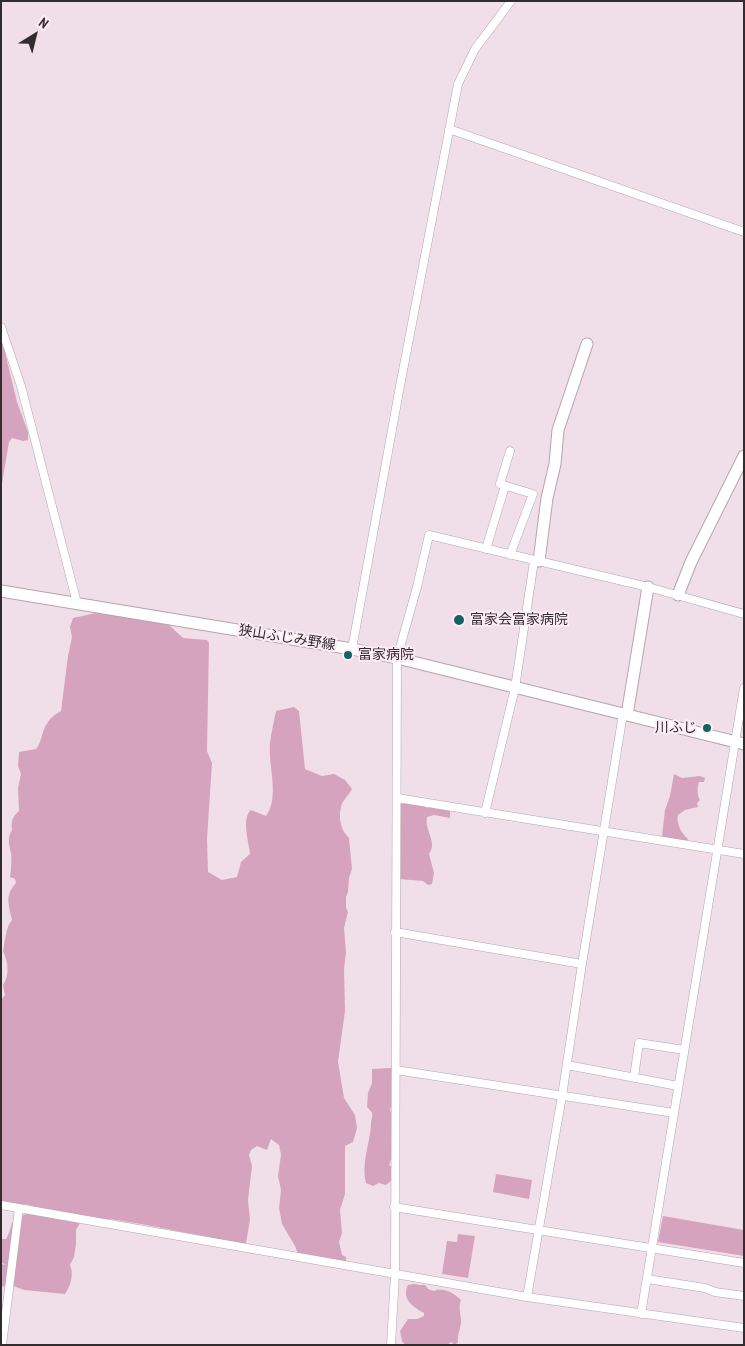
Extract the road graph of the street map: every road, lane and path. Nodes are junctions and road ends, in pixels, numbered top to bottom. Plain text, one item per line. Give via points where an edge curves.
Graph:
1 (511, 1) edge
2 (449, 129) junction
3 (744, 232) edge
4 (1, 327) edge
5 (587, 344) dead end
6 (510, 451) dead end
7 (744, 456) edge
8 (505, 486) junction
9 (533, 494) junction
10 (547, 498) junction
11 (486, 549) junction
12 (510, 555) junction
13 (537, 561) junction
14 (648, 587) junction
15 (1, 591) edge
16 (678, 595) junction
17 (77, 604) junction
18 (744, 614) edge
19 (352, 649) junction
20 (397, 658) junction
21 (515, 688) junction
22 (744, 688) edge
23 (625, 715) junction
24 (740, 743) edge
25 (397, 798) junction
26 (484, 813) junction
27 (604, 832) junction
28 (717, 850) junction
29 (744, 854) edge
30 (395, 932) junction
31 (582, 964) junction
32 (684, 1050) junction
33 (567, 1065) junction
34 (396, 1070) junction
35 (634, 1078) junction
36 (678, 1086) junction
37 (562, 1096) junction
38 (674, 1113) junction
39 (1, 1205) edge
40 (394, 1206) junction
41 (20, 1208) junction
42 (539, 1230) junction
43 (652, 1248) junction
44 (744, 1263) edge
45 (394, 1274) junction
46 (647, 1280) junction
47 (744, 1296) edge
48 (527, 1297) junction
49 (641, 1314) junction
50 (744, 1328) edge
51 (2, 1345) edge
52 (391, 1345) edge

1 - 2 street via 466,66 458,84
2 - 3 street
2 - 19 street
4 - 17 street via 21,386
5 - 10 main road via 558,430
6 - 8 street via 500,484
7 - 16 main road
8 - 9 street
8 - 11 street
9 - 10 street
9 - 12 street
10 - 13 main road
11 - 12 street
11 - 20 street via 429,535
12 - 13 street
13 - 14 street
13 - 21 street
14 - 16 street
14 - 23 main road
15 - 17 main road, 狭山ふじみ野線
16 - 18 street
17 - 19 main road, 狭山ふじみ野線
19 - 20 main road, 狭山ふじみ野線
20 - 21 main road, 狭山ふじみ野線
20 - 25 street
21 - 23 main road, 狭山ふじみ野線
21 - 26 street
22 - 24 street
23 - 24 main road, 狭山ふじみ野線
23 - 27 street
24 - 28 street
25 - 26 street
25 - 30 street
26 - 27 street
27 - 28 street
27 - 31 street
28 - 29 street
28 - 32 street
30 - 31 street
30 - 34 street
31 - 33 street
32 - 35 street via 639,1043
32 - 36 street
33 - 35 street
33 - 37 street
34 - 37 street
34 - 40 street
35 - 36 street
36 - 38 street
37 - 38 street
37 - 42 street
38 - 43 street
39 - 41 street
40 - 42 street
40 - 45 street
41 - 45 street
41 - 51 street
42 - 43 street
42 - 48 street
43 - 44 street
43 - 46 street
45 - 48 street
45 - 52 street
46 - 47 street
46 - 49 street
48 - 49 street
49 - 50 street

